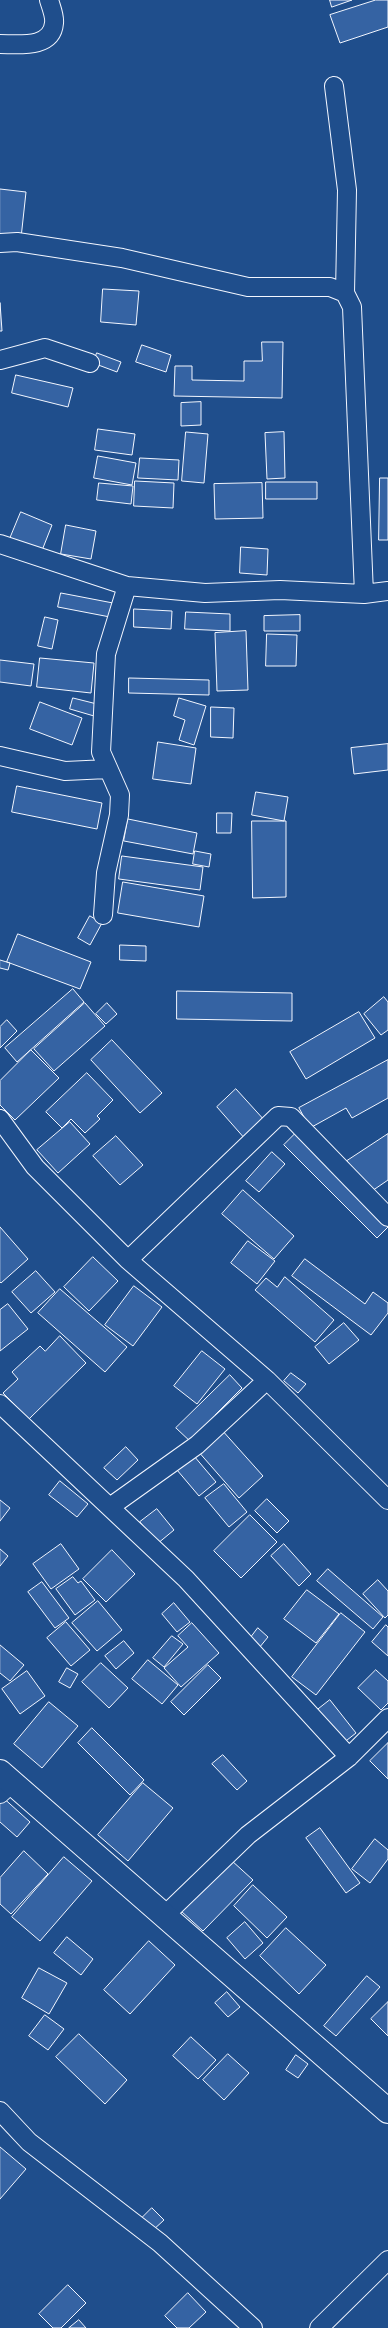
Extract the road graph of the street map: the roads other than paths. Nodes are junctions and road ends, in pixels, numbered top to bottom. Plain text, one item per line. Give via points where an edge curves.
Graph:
1 (54, 2) edge
2 (0, 44) edge
3 (334, 86) dead end
4 (0, 243) edge
5 (345, 293) junction
6 (0, 360) edge
7 (90, 363) dead end
8 (0, 544) edge
9 (127, 586) junction
10 (388, 591) edge
11 (364, 594) junction
12 (0, 756) edge
13 (108, 769) junction
14 (103, 915) dead end
15 (0, 1119) edge
16 (388, 1217) edge
17 (128, 1260) junction
18 (267, 1380) junction
19 (0, 1404) edge
20 (388, 1500) edge
21 (110, 1507) junction
22 (388, 1718) edge
23 (349, 1757) junction
24 (4, 1783) edge
25 (166, 1915) junction
26 (0, 2111) edge
27 (388, 2111) edge
28 (388, 2260) edge
29 (253, 2328) edge
30 (319, 2328) edge

1 - 2 street via 55,22 43,40 32,44
3 - 5 street via 347,190
4 - 5 street via 17,242 122,258 248,287 330,286
5 - 11 street via 352,307
6 - 7 street via 45,348
8 - 9 street
9 - 11 street via 204,593 280,590
9 - 13 street via 106,654 101,752
10 - 11 street
12 - 13 street via 65,771
13 - 14 street via 120,794 119,816 106,873
15 - 17 street via 35,1167
16 - 17 street via 291,1117 278,1116
17 - 18 street
18 - 20 street
18 - 21 street via 197,1445
19 - 21 street
21 - 23 street via 186,1579
22 - 23 street
23 - 25 street via 248,1835
24 - 25 street
25 - 27 street
26 - 29 street via 30,2142 160,2243
28 - 30 street

